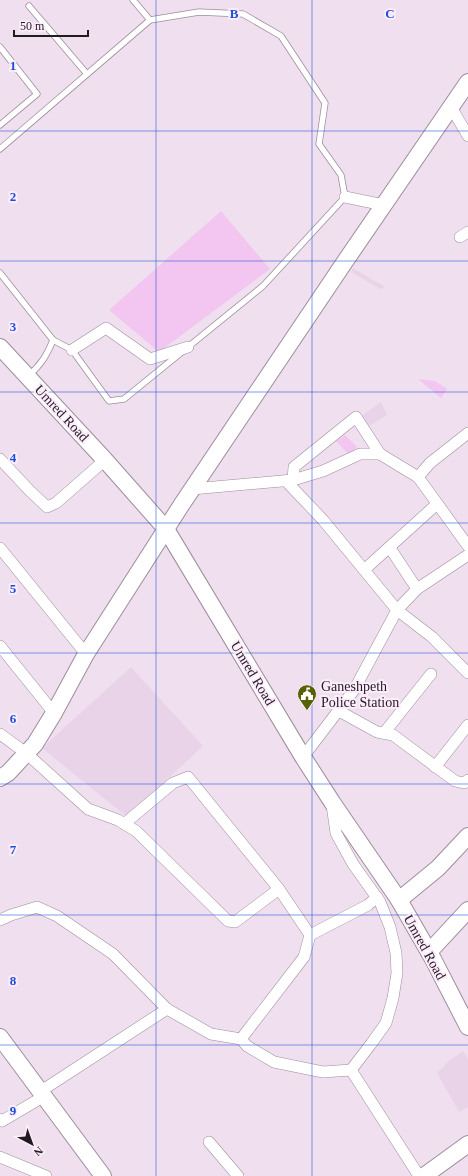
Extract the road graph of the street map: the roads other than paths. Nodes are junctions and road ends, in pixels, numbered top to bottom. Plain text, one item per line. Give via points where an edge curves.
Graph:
1 (133, 0) edge
2 (29, 6) dead end
3 (150, 20) junction
4 (0, 47) edge
5 (87, 74) junction
6 (468, 82) edge
7 (451, 107) junction
8 (0, 125) edge
9 (468, 136) edge
10 (0, 149) edge
11 (345, 197) junction
12 (379, 204) dead end
13 (0, 273) edge
14 (54, 340) junction
15 (0, 347) edge
16 (188, 347) junction
17 (72, 350) junction
18 (28, 376) junction
19 (468, 433) edge
20 (380, 454) junction
21 (0, 459) edge
22 (105, 460) junction
23 (418, 477) junction
24 (289, 480) junction
25 (192, 489) junction
26 (438, 504) junction
27 (166, 529) junction
28 (468, 546) edge
29 (0, 548) edge
30 (390, 548) junction
31 (468, 555) edge
32 (364, 570) junction
33 (417, 589) junction
34 (397, 610) junction
35 (0, 646) edge
36 (86, 654) junction
37 (468, 673) edge
38 (431, 674) dead end
39 (339, 711) junction
40 (54, 712) junction
41 (468, 724) edge
42 (384, 733) junction
43 (0, 734) edge
44 (26, 753) junction
45 (303, 757) junction
46 (435, 766) junction
47 (0, 778) edge
48 (468, 780) edge
49 (332, 802) junction
50 (124, 824) junction
51 (468, 836) edge
52 (279, 889) junction
53 (377, 897) junction
54 (399, 900) junction
55 (468, 910) edge
56 (0, 920) edge
57 (468, 923) edge
58 (310, 935) junction
59 (431, 956) junction
60 (167, 1009) junction
61 (468, 1027) edge
62 (0, 1037) edge
63 (240, 1039) junction
64 (0, 1052) edge
65 (351, 1070) junction
66 (38, 1096) junction
67 (0, 1120) edge
68 (209, 1142) dead end
69 (468, 1144) edge
70 (0, 1157) edge
71 (46, 1176) edge
72 (92, 1176) edge
73 (103, 1176) edge
74 (238, 1176) edge
75 (419, 1176) edge
76 (424, 1176) edge

1 - 3 lane
2 - 5 lane
3 - 5 lane
3 - 11 lane via 198,12 243,14 281,36 325,103 319,144 341,175
4 - 8 lane via 37,94
5 - 10 lane
6 - 7 street
7 - 9 street
7 - 25 street
11 - 12 street
11 - 16 lane via 262,286
13 - 14 lane
14 - 17 lane
14 - 18 lane via 38,367
15 - 18 street, Umred Road
16 - 17 street via 150,359 106,328
16 - 17 lane via 124,399 109,401
18 - 22 street, Umred Road
19 - 23 street via 430,463
20 - 23 street
20 - 24 street via 360,454 323,471
20 - 24 street via 356,417 294,467
21 - 22 street via 47,507 56,503
22 - 27 street, Umred Road
23 - 26 street
24 - 25 street
24 - 32 street
25 - 27 street
26 - 28 street
26 - 30 street
27 - 36 street
27 - 45 street, Umred Road
29 - 36 street
30 - 32 street
30 - 33 street
31 - 33 street
32 - 34 street
33 - 34 street
34 - 37 street via 432,637
34 - 39 street via 354,690
35 - 40 street
36 - 40 street
38 - 42 street
39 - 42 street via 377,732
39 - 45 street
40 - 44 street via 35,744
41 - 46 street
42 - 46 street via 393,735
43 - 44 street
44 - 47 street
44 - 50 street via 88,809
45 - 49 street, Umred Road
46 - 48 street via 455,781 464,783
49 - 53 street via 336,833 353,864
49 - 54 street, Umred Road
50 - 52 street via 136,831 228,921 236,922
50 - 52 street via 173,783 188,777
51 - 54 street via 438,868
52 - 58 street
53 - 58 street via 368,905
53 - 65 street via 390,927 396,953 397,973 386,1023
54 - 59 street, Umred Road
55 - 59 street
56 - 60 street via 37,907 57,916 113,954
57 - 59 street
58 - 63 street via 304,957
59 - 61 street, Umred Road
60 - 63 street via 211,1034
60 - 66 street
62 - 66 street
63 - 65 street via 274,1062 324,1072
64 - 66 street
65 - 75 street
66 - 67 street
66 - 72 street
66 - 73 street
68 - 74 street
69 - 76 street
70 - 71 street

